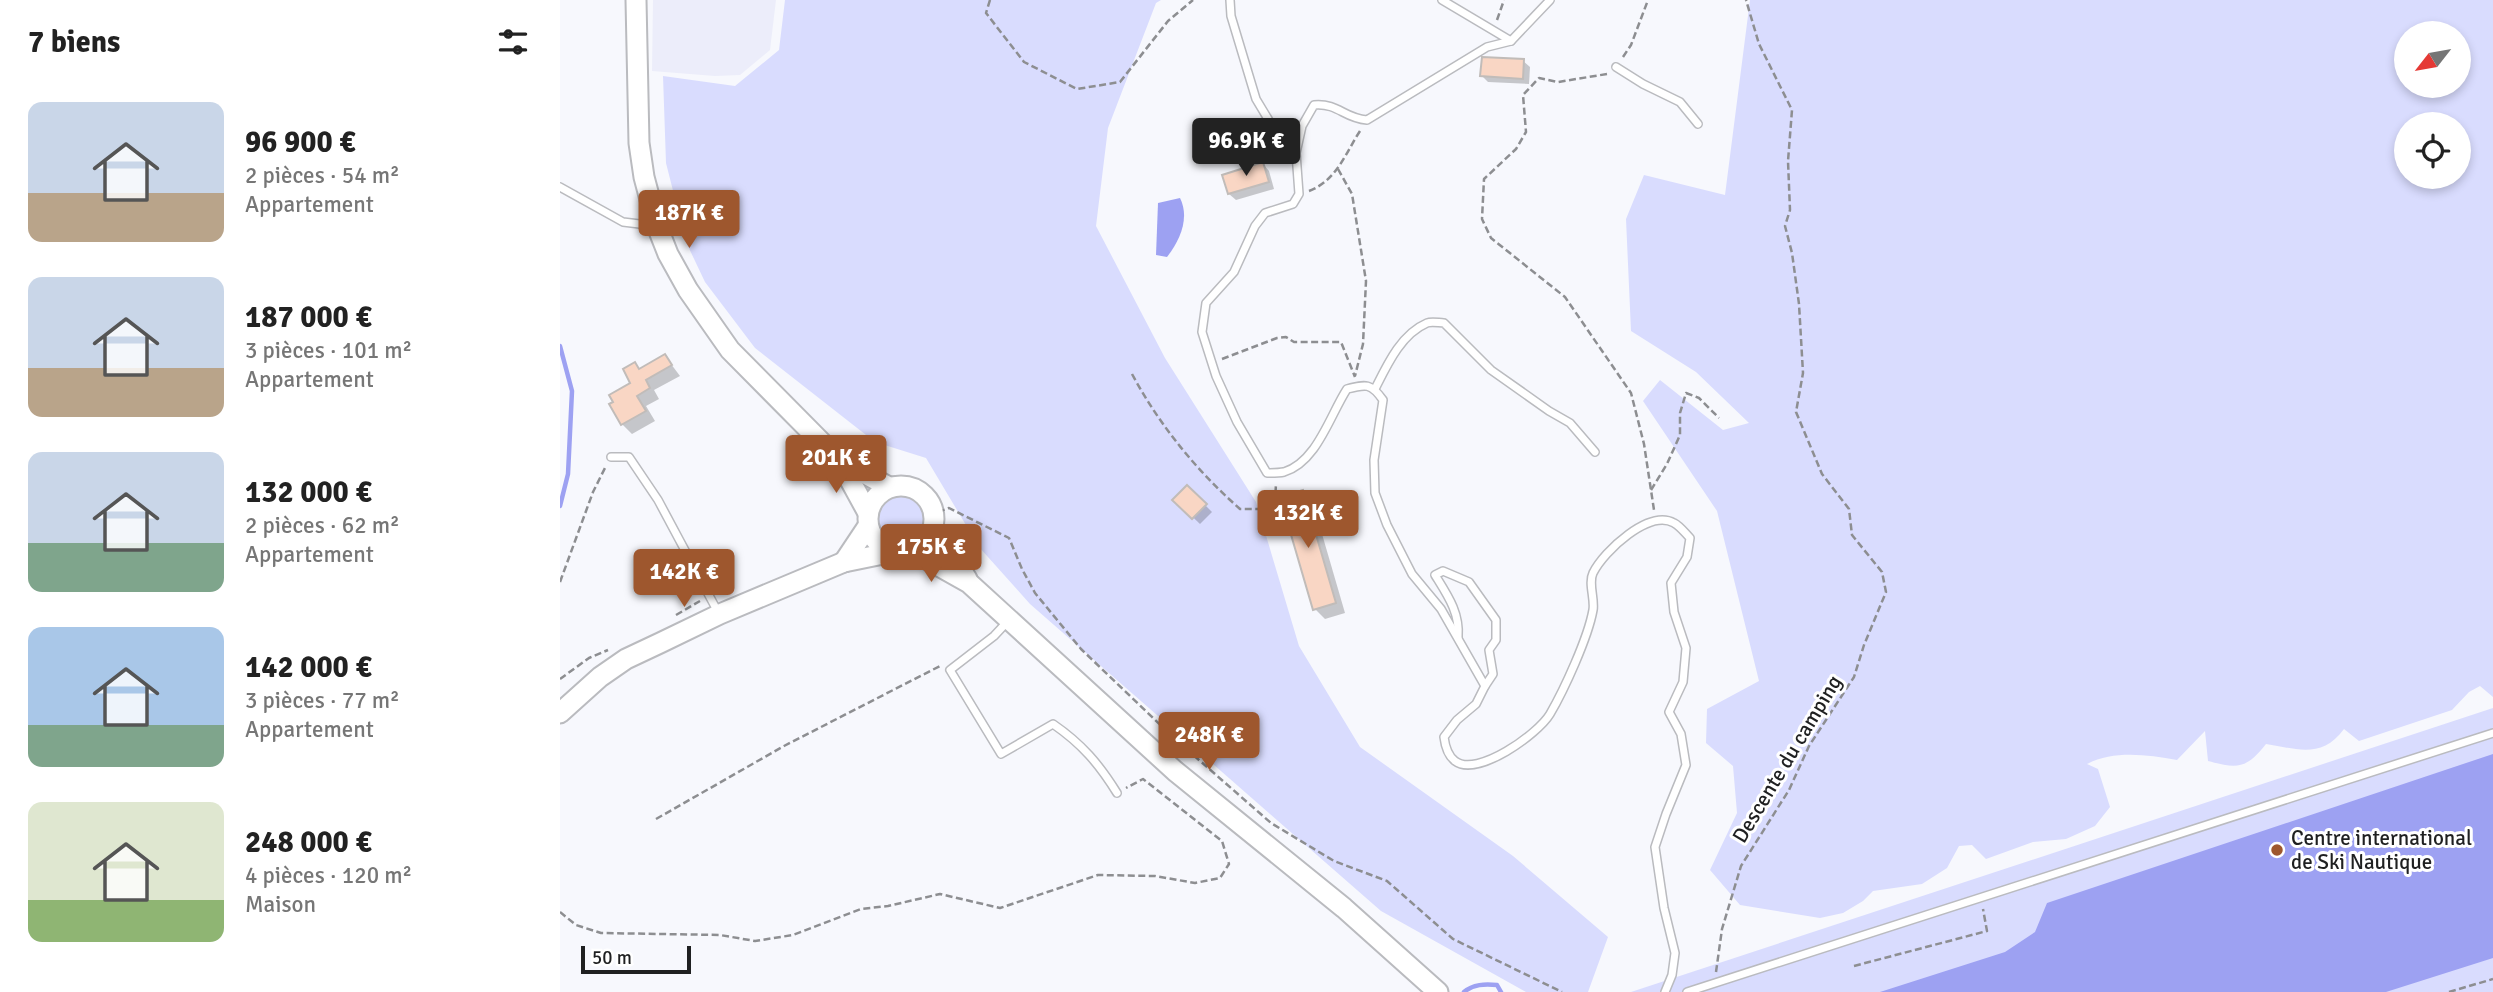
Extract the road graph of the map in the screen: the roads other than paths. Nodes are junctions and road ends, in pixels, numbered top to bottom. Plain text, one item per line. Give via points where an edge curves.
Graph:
1 (636, 0) edge
2 (1230, 0) edge
3 (1442, 0) edge
4 (1550, 0) edge
5 (1511, 41) junction
6 (1616, 67) road end
7 (1698, 124) dead end
8 (1296, 156) junction
9 (560, 187) edge
10 (657, 226) junction
11 (1375, 389) junction
12 (1595, 452) dead end
13 (611, 457) road end
14 (838, 459) junction
15 (889, 487) junction
16 (868, 520) junction
17 (934, 520) junction
18 (902, 551) junction
19 (844, 562) junction
20 (969, 583) junction
21 (720, 614) junction
22 (1009, 620) junction
23 (1458, 638) junction
24 (1485, 686) junction
25 (560, 713) edge
26 (2493, 733) edge
27 (1117, 793) road end
28 (1434, 988) edge
29 (1665, 992) edge
30 (1686, 992) edge

1 - 10 main road via 639,143
2 - 8 lane via 1256,99 1286,149
3 - 5 lane
4 - 5 lane
5 - 8 lane via 1487,47 1367,120 1352,119 1330,104 1314,106 1302,126
6 - 7 lane via 1680,102
8 - 11 lane via 1299,194 1293,204 1265,213 1234,272 1206,303 1202,332 1212,363 1237,422 1268,473 1284,472 1303,461 1347,389 1364,385
9 - 10 lane via 623,222
10 - 14 main road via 688,290 717,334
11 - 12 lane via 1391,356 1415,331 1429,322 1444,323 1491,370 1570,423
11 - 23 lane via 1383,400 1374,460 1375,493 1412,574
13 - 21 lane via 629,457 658,500
14 - 15 main road
14 - 16 main road
15 - 16 main road via 877,496
15 - 17 main road via 917,489 928,498
16 - 18 main road via 882,547
16 - 19 main road
17 - 18 main road via 925,543
17 - 20 main road
18 - 19 main road
18 - 20 main road
19 - 21 main road
20 - 22 main road
21 - 25 main road via 626,659
22 - 27 lane via 950,670 1001,754 1053,724 1099,764
22 - 28 main road via 1175,771 1344,908
23 - 24 lane
23 - 24 lane via 1460,621 1435,575 1443,570 1469,582 1496,620 1496,640 1489,650 1493,674
24 - 29 lane via 1476,704 1444,737 1446,750 1455,761 1470,766 1503,754 1548,717 1593,609 1592,575 1610,551 1628,533 1656,520 1673,522 1690,538 1687,557 1671,583 1674,612 1686,648 1683,682 1669,712 1681,734 1686,765 1655,847 1675,953
26 - 30 lane

